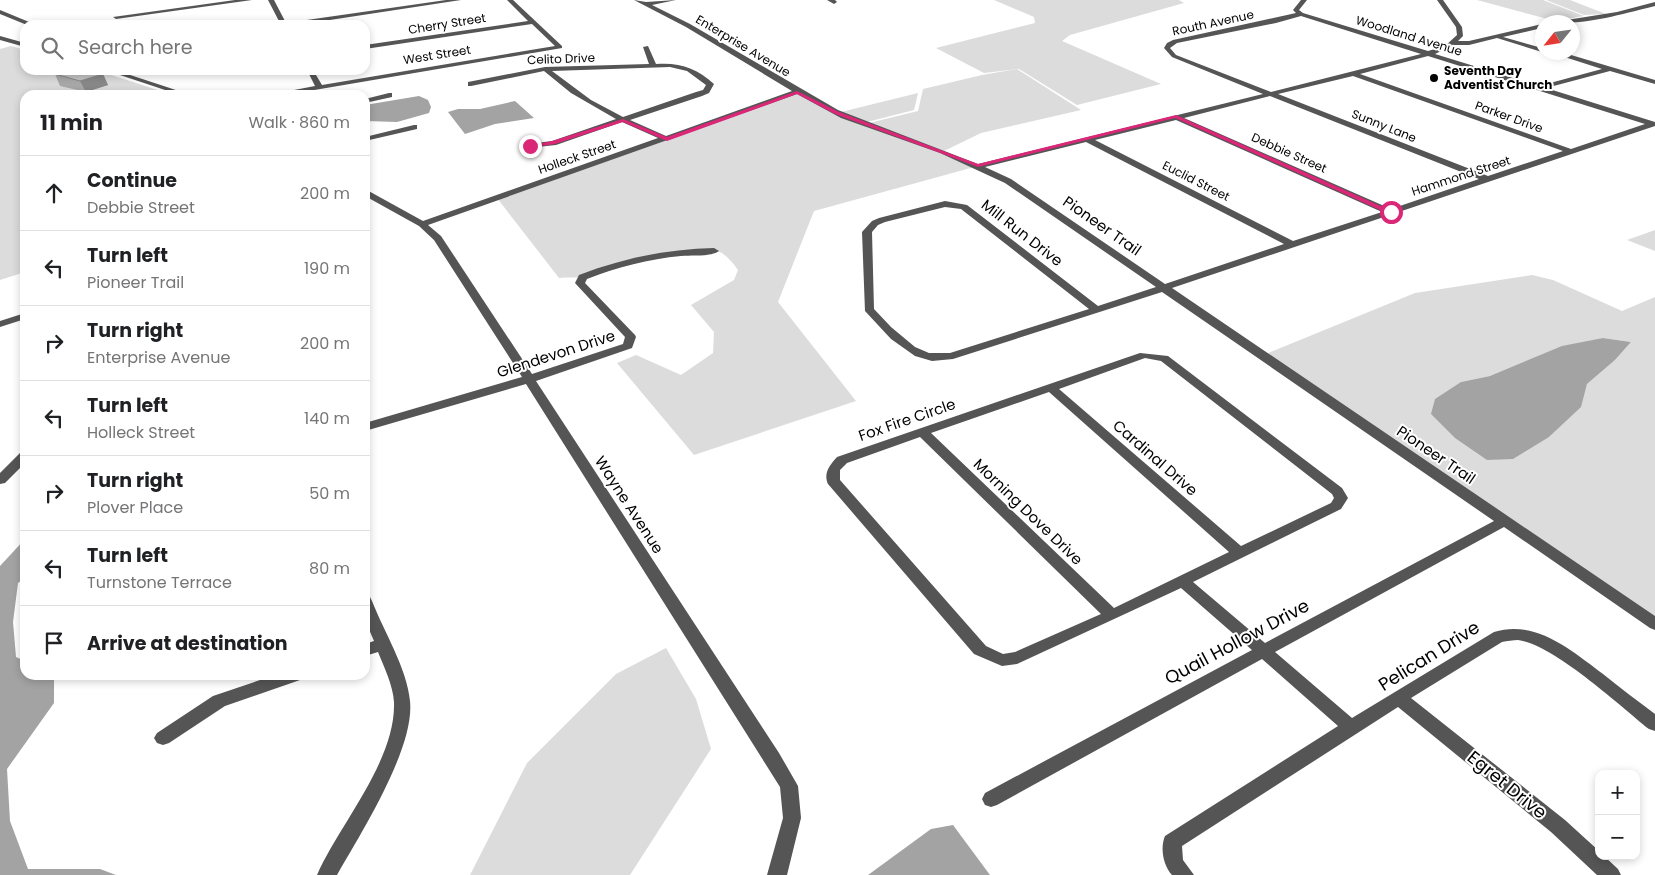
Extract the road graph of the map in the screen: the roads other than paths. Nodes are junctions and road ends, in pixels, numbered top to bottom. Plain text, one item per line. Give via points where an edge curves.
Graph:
1 (249, 0) edge
2 (271, 0) edge
3 (391, 0) edge
4 (458, 0) edge
5 (510, 0) edge
6 (637, 0) edge
7 (672, 0) edge
8 (1304, 0) edge
9 (1440, 0) edge
10 (1645, 0) edge
11 (1655, 3) edge
12 (646, 4) junction
13 (399, 9) junction
14 (0, 12) edge
15 (1301, 14) junction
16 (116, 17) dead end
17 (1580, 19) edge
18 (20, 20) edge
19 (281, 20) edge
20 (320, 20) edge
21 (532, 22) junction
22 (1535, 28) edge
23 (1498, 37) junction
24 (0, 38) edge
25 (13, 42) junction
26 (1454, 43) junction
27 (20, 44) edge
28 (0, 45) edge
29 (370, 47) edge
30 (646, 47) dead end
31 (1535, 48) edge
32 (1427, 54) junction
33 (1579, 60) edge
34 (653, 65) junction
35 (545, 69) junction
36 (1609, 69) junction
37 (1353, 74) junction
38 (124, 75) edge
39 (312, 75) edge
40 (1655, 82) edge
41 (471, 84) dead end
42 (318, 86) junction
43 (1539, 88) junction
44 (171, 90) edge
45 (298, 90) edge
46 (797, 92) junction
47 (389, 94) dead end
48 (1271, 94) junction
49 (370, 100) edge
50 (1176, 117) junction
51 (623, 120) junction
52 (1653, 124) joint
53 (414, 127) dead end
54 (370, 138) edge
55 (667, 139) junction
56 (1087, 139) junction
57 (530, 146) dead end
58 (1573, 152) junction
59 (978, 166) junction
60 (1489, 180) junction
61 (370, 195) edge
62 (375, 198) junction
63 (370, 200) edge
64 (1391, 212) junction
65 (422, 224) junction
66 (1293, 245) junction
67 (714, 251) dead end
68 (1163, 288) junction
69 (1097, 310) junction
70 (20, 318) edge
71 (0, 324) edge
72 (529, 379) junction
73 (1050, 387) junction
74 (370, 426) edge
75 (922, 432) junction
76 (20, 461) edge
77 (0, 480) edge
78 (1504, 521) junction
79 (1239, 553) junction
80 (1182, 581) junction
81 (370, 614) edge
82 (1112, 615) junction
83 (1655, 624) edge
84 (382, 644) junction
85 (370, 648) edge
86 (1262, 651) junction
87 (280, 680) edge
88 (1400, 698) junction
89 (1655, 724) edge
90 (1351, 728) junction
91 (163, 738) dead end
92 (991, 799) dead end
93 (327, 875) edge
94 (777, 875) edge
95 (1184, 875) edge
96 (1611, 875) edge

1 - 16 street
2 - 19 street
3 - 13 street
4 - 13 street
5 - 21 street
6 - 12 street, Enterprise Avenue
7 - 12 street
8 - 15 street via 1296,10
9 - 26 street via 1459,27 1460,36
10 - 11 street
11 - 17 street via 1617,14
12 - 46 street, Enterprise Avenue
13 - 20 street
14 - 18 street
15 - 32 street, Woodland Avenue
15 - 48 street, Routh Avenue via 1175,42 1167,48 1174,56
21 - 29 street, Cherry Street
21 - 42 street, West Street via 560,47
22 - 23 street
23 - 26 street
23 - 31 street
24 - 25 street
25 - 27 street
25 - 28 street
26 - 32 street
30 - 34 street
32 - 37 street
32 - 43 street, Woodland Avenue
33 - 36 street
34 - 35 street, Celito Drive
34 - 51 street, Celito Drive via 689,69 708,81 710,87 700,94
35 - 41 street, Celito Drive
35 - 51 street via 586,101
36 - 40 street
36 - 43 street
37 - 48 street
37 - 58 street, Parker Drive
38 - 44 street
39 - 42 street
42 - 45 street, West Street
43 - 52 street, Woodland Avenue
46 - 55 street, Holleck Street
46 - 59 street, Enterprise Avenue via 837,113
47 - 49 street
48 - 50 street
48 - 60 street, Sunny Lane
50 - 56 street
50 - 64 street, Debbie Street
51 - 55 street
51 - 57 street via 553,143
52 - 58 street, Hammond Street
53 - 54 street
55 - 65 street, Holleck Street
56 - 59 street
56 - 66 street, Euclid Street
58 - 60 street, Hammond Street
59 - 68 street, Pioneer Trail via 1008,181
60 - 64 street, Hammond Street
61 - 62 street, Wayne Avenue
62 - 63 street
62 - 65 street, Wayne Avenue
64 - 66 street, Hammond Street
65 - 72 street, Wayne Avenue via 438,238
66 - 68 street, Hammond Street
67 - 72 street, Glendevon Drive via 685,251 598,270 583,277 580,283 631,337 628,346
68 - 69 street, Mill Run Drive
68 - 78 street, Pioneer Trail
69 - 69 street, Mill Run Drive via 953,356 925,356 912,350 869,309 868,232 882,220 945,204 964,206
70 - 71 street
72 - 74 street, Glendevon Drive
72 - 94 street, Wayne Avenue via 789,786 792,818
73 - 75 street, Fox Fire Circle
73 - 79 street, Cardinal Drive
73 - 79 street, Fox Fire Circle via 1144,355 1164,358 1337,491 1340,498 1336,506
75 - 82 street, Morning Dove Drive
75 - 82 street, Fox Fire Circle via 842,460 834,469 833,481 980,650 1002,660 1017,658
76 - 77 street
78 - 83 street, Pioneer Trail
78 - 86 street, Quail Hollow Drive
79 - 80 street, Fox Fire Circle
80 - 82 street, Fox Fire Circle
80 - 86 street
81 - 84 street
84 - 85 street
84 - 93 street via 396,676 402,720 389,761
86 - 90 street
86 - 92 street, Quail Hollow Drive
87 - 91 street via 219,701
88 - 89 street, Pelican Drive via 1499,636 1517,634 1559,650
88 - 90 street, Pelican Drive
88 - 96 street, Egret Drive via 1558,826
90 - 95 street, Pelican Drive via 1172,842 1174,864

